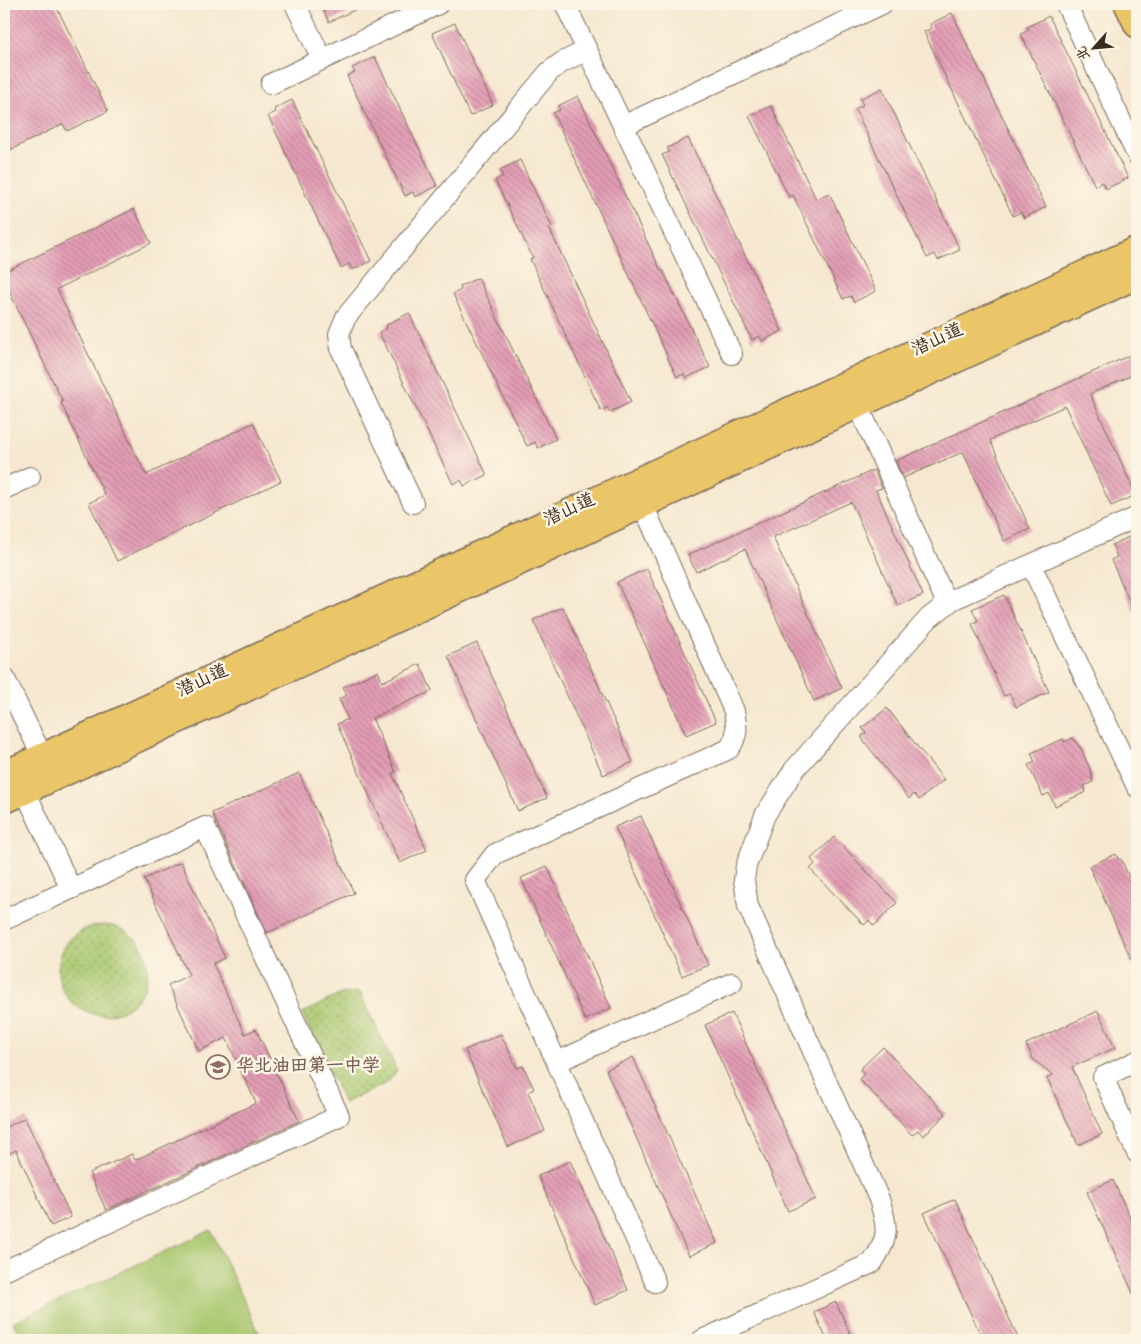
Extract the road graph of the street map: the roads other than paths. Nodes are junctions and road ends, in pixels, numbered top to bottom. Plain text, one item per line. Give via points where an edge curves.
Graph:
1 (295, 4) edge
2 (438, 4) edge
3 (565, 4) edge
4 (882, 4) edge
5 (1066, 4) edge
6 (1127, 4) edge
7 (1137, 25) edge
8 (587, 50) junction
9 (322, 59) junction
10 (270, 84) dead end
11 (623, 126) junction
12 (1137, 155) edge
13 (1137, 249) edge
14 (1137, 276) edge
15 (732, 354) dead end
16 (858, 405) junction
17 (30, 477) dead end
18 (4, 489) edge
19 (413, 503) dead end
20 (643, 505) junction
21 (1137, 517) edge
22 (1031, 565) junction
23 (947, 604) junction
24 (4, 677) edge
25 (42, 756) junction
26 (4, 774) edge
27 (1137, 787) edge
28 (14, 796) edge
29 (71, 889) junction
30 (4, 920) edge
31 (732, 983) dead end
32 (1137, 1061) edge
33 (557, 1062) junction
34 (1137, 1154) edge
35 (4, 1271) edge
36 (655, 1282) dead end
37 (704, 1340) edge

1 - 9 lane
2 - 9 lane
3 - 8 lane
4 - 11 lane
5 - 12 lane
6 - 7 main road
8 - 11 lane
8 - 19 lane via 549,72 346,317 342,326 339,334 341,349
9 - 10 lane
11 - 15 lane
13 - 25 main road, 潜山道
14 - 16 main road, 潜山道
16 - 20 main road, 潜山道
16 - 23 lane
17 - 18 lane
20 - 28 main road, 潜山道
20 - 33 lane via 734,711 738,729 729,749 495,854 476,880
21 - 22 lane
22 - 23 lane
22 - 27 lane
23 - 37 lane via 929,618 794,770 765,815 744,880 748,906 879,1199 885,1218 883,1247 872,1263
24 - 25 lane
25 - 26 main road, 潜山道
28 - 29 lane
29 - 30 lane
29 - 35 lane via 205,827 339,1116
31 - 33 lane
32 - 34 lane via 1103,1077
33 - 36 lane

